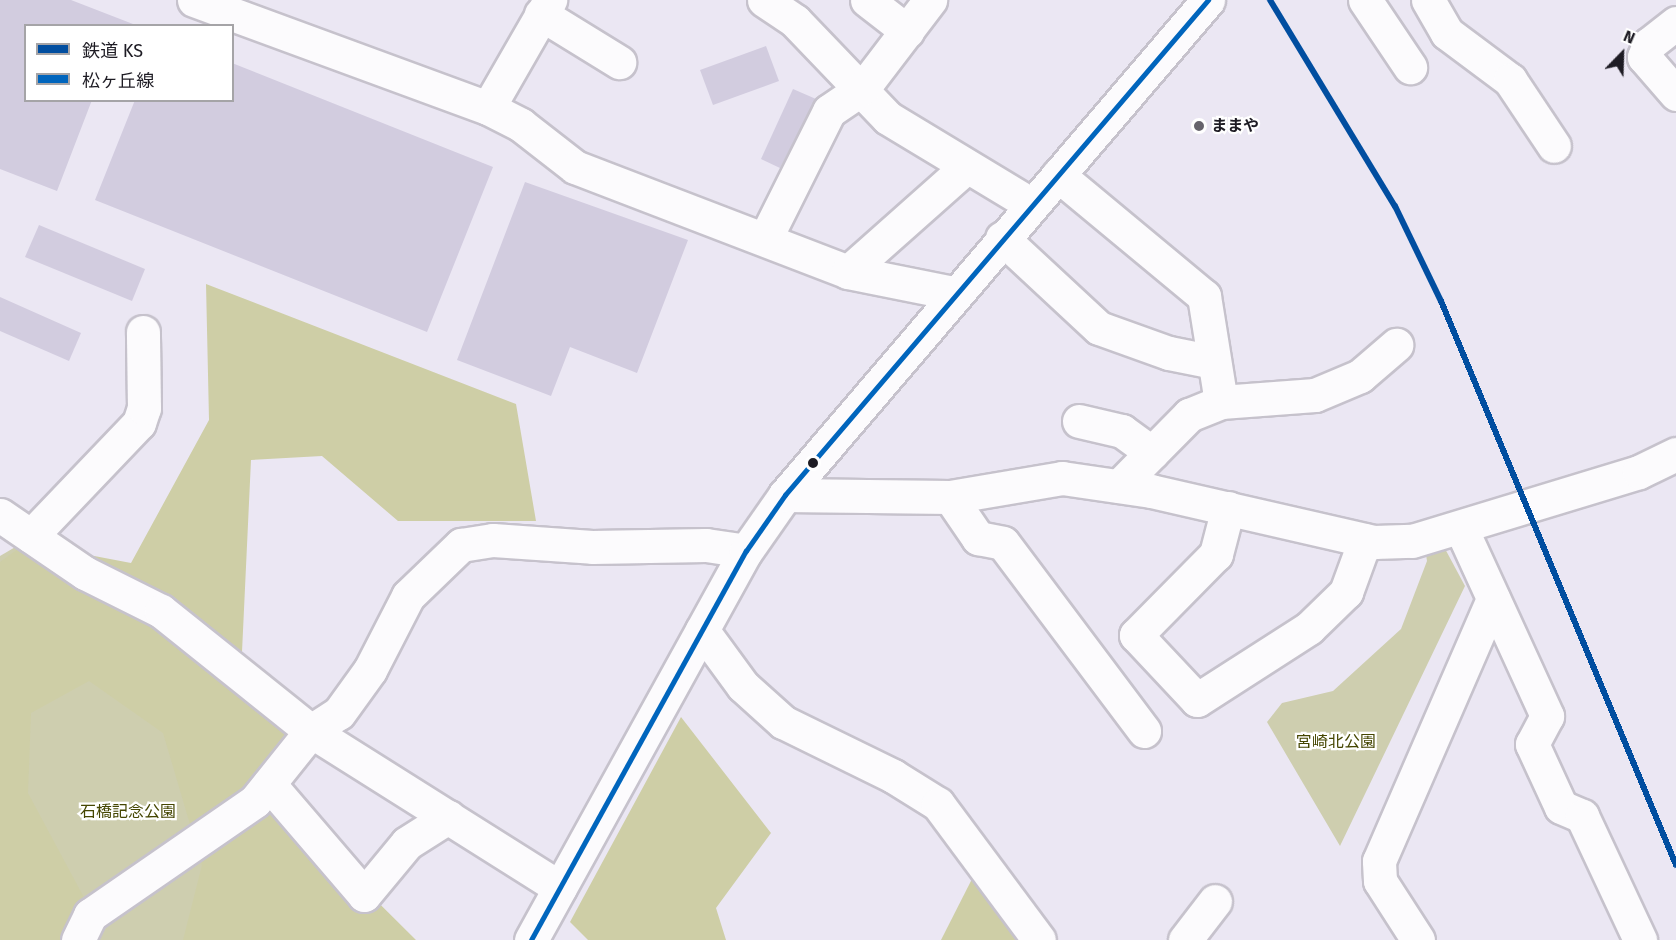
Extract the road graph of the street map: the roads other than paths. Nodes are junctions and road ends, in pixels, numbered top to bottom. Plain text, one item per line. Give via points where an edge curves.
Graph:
1 (764, 0) edge
2 (867, 0) edge
3 (930, 0) edge
4 (1208, 0) edge
5 (1365, 0) edge
6 (1428, 0) edge
7 (199, 1) edge
8 (545, 7) edge
9 (1676, 23) edge
10 (907, 31) junction
11 (619, 62) dead end
12 (1410, 67) dead end
13 (863, 88) junction
14 (1676, 94) edge
15 (488, 108) junction
16 (1554, 146) dead end
17 (965, 168) junction
18 (1058, 175) junction
19 (1032, 205) junction
20 (1002, 238) junction
21 (765, 239) junction
22 (848, 272) junction
23 (953, 292) junction
24 (143, 332) dead end
25 (1396, 345) dead end
26 (1214, 362) junction
27 (1221, 402) junction
28 (1079, 421) dead end
29 (1152, 453) junction
30 (1676, 454) edge
31 (1119, 486) junction
32 (785, 495) junction
33 (950, 497) junction
34 (1228, 508) junction
35 (11, 527) edge
36 (1461, 528) junction
37 (1365, 540) junction
38 (746, 552) junction
39 (1494, 599) junction
40 (702, 630) junction
41 (311, 731) junction
42 (1144, 731) dead end
43 (269, 784) junction
44 (448, 817) junction
45 (560, 888) junction
46 (1215, 901) dead end
47 (78, 940) edge
48 (531, 940) edge
49 (1039, 940) edge
50 (1185, 940) edge
51 (1418, 940) edge
52 (1640, 940) edge

1 - 13 street via 795,21
2 - 10 street
3 - 10 street
4 - 18 street
5 - 12 street
6 - 16 street via 1447,33 1510,80
7 - 15 street
8 - 11 street
8 - 15 street
9 - 14 street via 1649,44 1644,57
10 - 13 street
13 - 17 street via 888,118
13 - 21 street via 830,111
15 - 21 street via 521,125 575,167
17 - 19 street
17 - 22 street
18 - 19 street
18 - 26 street via 1204,296
19 - 20 street
20 - 23 street
20 - 26 street via 1099,328 1169,353
21 - 22 street
22 - 23 street
23 - 32 street
24 - 35 street via 144,408 139,423
25 - 27 street via 1360,376 1315,395
26 - 27 street
27 - 29 street via 1189,415
28 - 29 street via 1122,431
29 - 31 street
30 - 36 street via 1639,472
31 - 33 street via 1062,478
31 - 34 street
32 - 33 street
32 - 38 street
33 - 42 street via 978,538 1003,543
34 - 37 street
34 - 37 street via 1216,554 1136,635 1197,700 1309,628 1346,592
35 - 41 street via 85,573 161,611
36 - 37 street via 1412,541
36 - 39 street
38 - 40 street
38 - 41 street via 706,545 592,547 494,540 460,545 408,596 370,670 339,713
39 - 51 street via 1379,861 1380,881
39 - 52 street via 1546,716 1532,744 1561,807 1582,816
40 - 45 street
40 - 49 street via 743,686 783,722 893,776 938,804
41 - 43 street
41 - 44 street
43 - 44 street via 364,896 408,843
43 - 47 street via 255,801 90,915
44 - 45 street
45 - 48 street
46 - 50 street

